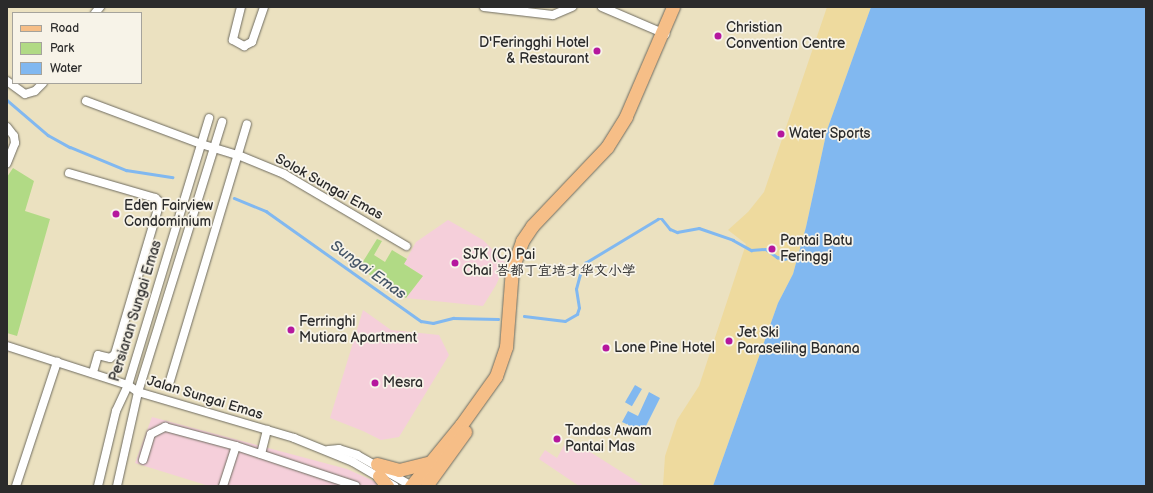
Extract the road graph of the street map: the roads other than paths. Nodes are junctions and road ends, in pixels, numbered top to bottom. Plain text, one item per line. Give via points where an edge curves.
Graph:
1 (241, 7) edge
2 (264, 7) edge
3 (484, 7) edge
4 (572, 7) edge
5 (602, 7) edge
6 (673, 7) edge
7 (679, 7) edge
8 (665, 34) junction
9 (12, 84) edge
10 (42, 84) edge
11 (86, 101) dead end
12 (209, 118) dead end
13 (222, 122) dead end
14 (247, 124) dead end
15 (7, 127) edge
16 (201, 144) junction
17 (214, 148) junction
18 (238, 155) junction
19 (7, 163) edge
20 (69, 173) dead end
21 (406, 246) dead end
22 (516, 262) junction
23 (7, 346) edge
24 (58, 362) junction
25 (93, 373) junction
26 (169, 384) dead end
27 (128, 385) junction
28 (138, 392) junction
29 (268, 430) junction
30 (236, 446) junction
31 (327, 451) junction
32 (261, 454) junction
33 (143, 460) dead end
34 (430, 462) junction
35 (381, 476) edge
36 (16, 486) edge
37 (98, 486) edge
38 (117, 486) edge
39 (223, 486) edge
40 (356, 486) edge
41 (394, 486) edge
42 (412, 486) edge
43 (426, 486) edge

1 - 2 street via 233,40 244,46 252,42
3 - 4 street via 553,15
5 - 8 street
6 - 8 main road
7 - 8 main road
8 - 22 main road via 626,116 607,147 577,183 532,226 522,241
9 - 10 street via 25,94 35,91
11 - 16 street, Solok Sungai Emas
12 - 16 street, Persiaran Sungai Emas
13 - 17 street, Persiaran Sungai Emas
14 - 18 street
15 - 19 street via 14,136 15,143
16 - 17 street, Solok Sungai Emas
16 - 27 street, Persiaran Sungai Emas
17 - 18 street, Solok Sungai Emas
17 - 28 street, Persiaran Sungai Emas
18 - 21 street, Solok Sungai Emas via 284,174
18 - 26 street
20 - 25 street via 155,198 160,202 115,354 110,358 98,355
22 - 34 main road via 506,348 498,370 461,425
22 - 43 main road via 514,348 508,367 494,394
23 - 24 street, Jalan Sungai Emas
24 - 25 street, Jalan Sungai Emas
24 - 36 street
25 - 27 street, Jalan Sungai Emas
27 - 28 street, Jalan Sungai Emas
27 - 37 street, Persiaran Sungai Emas via 116,411
28 - 29 street, Jalan Sungai Emas
28 - 38 street, Persiaran Sungai Emas
29 - 31 street, Jalan Sungai Emas
29 - 32 street
30 - 32 street
30 - 33 street via 165,427 151,434
30 - 39 street
31 - 35 street, Jalan Sungai Emas
31 - 35 street, Jalan Sungai Emas via 339,449
32 - 40 street
34 - 35 main road
34 - 42 main road
35 - 41 street, Jalan Sungai Emas
35 - 42 street, Jalan Sungai Emas

